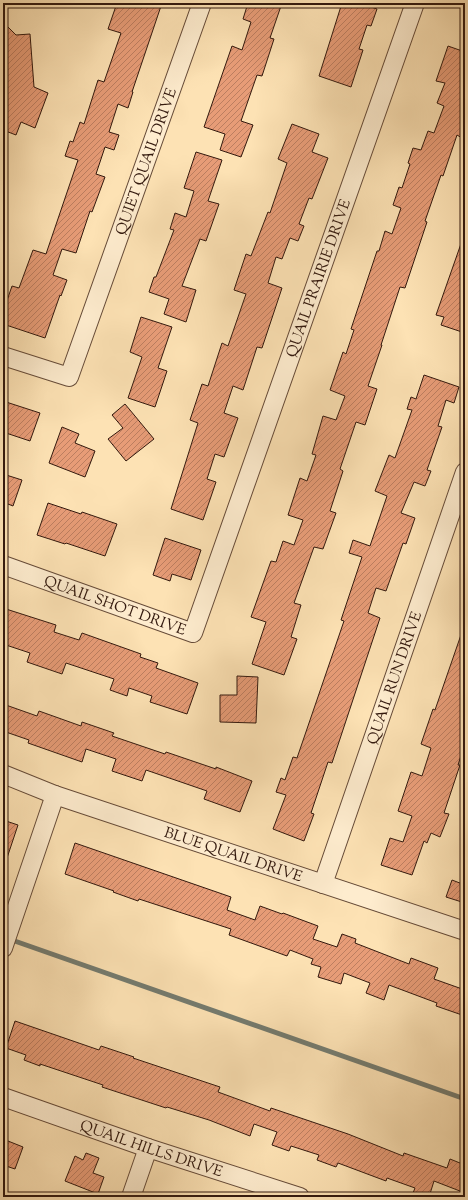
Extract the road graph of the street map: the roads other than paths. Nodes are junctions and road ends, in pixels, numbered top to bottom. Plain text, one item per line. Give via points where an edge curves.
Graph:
1 (202, 3) edge
2 (415, 3) edge
3 (3, 356) edge
4 (465, 472) edge
5 (221, 554) joint
6 (3, 565) edge
7 (3, 774) edge
8 (55, 795) junction
9 (324, 884) junction
10 (465, 930) edge
11 (3, 948) edge
12 (3, 1097) edge
13 (148, 1148) junction
14 (132, 1197) edge
15 (300, 1197) edge

1 - 3 street, QUIET QUAIL DRIVE via 69,377
2 - 5 street, QUAIL PRAIRIE DRIVE
4 - 9 street, QUAIL RUN DRIVE
5 - 6 street, QUAIL SHOT DRIVE via 193,633
7 - 8 street, BLUE QUAIL DRIVE
8 - 9 street, BLUE QUAIL DRIVE
8 - 11 street
9 - 10 street, BLUE QUAIL DRIVE
12 - 13 street, QUAIL HILLS DRIVE
13 - 14 street
13 - 15 street, QUAIL HILLS DRIVE

